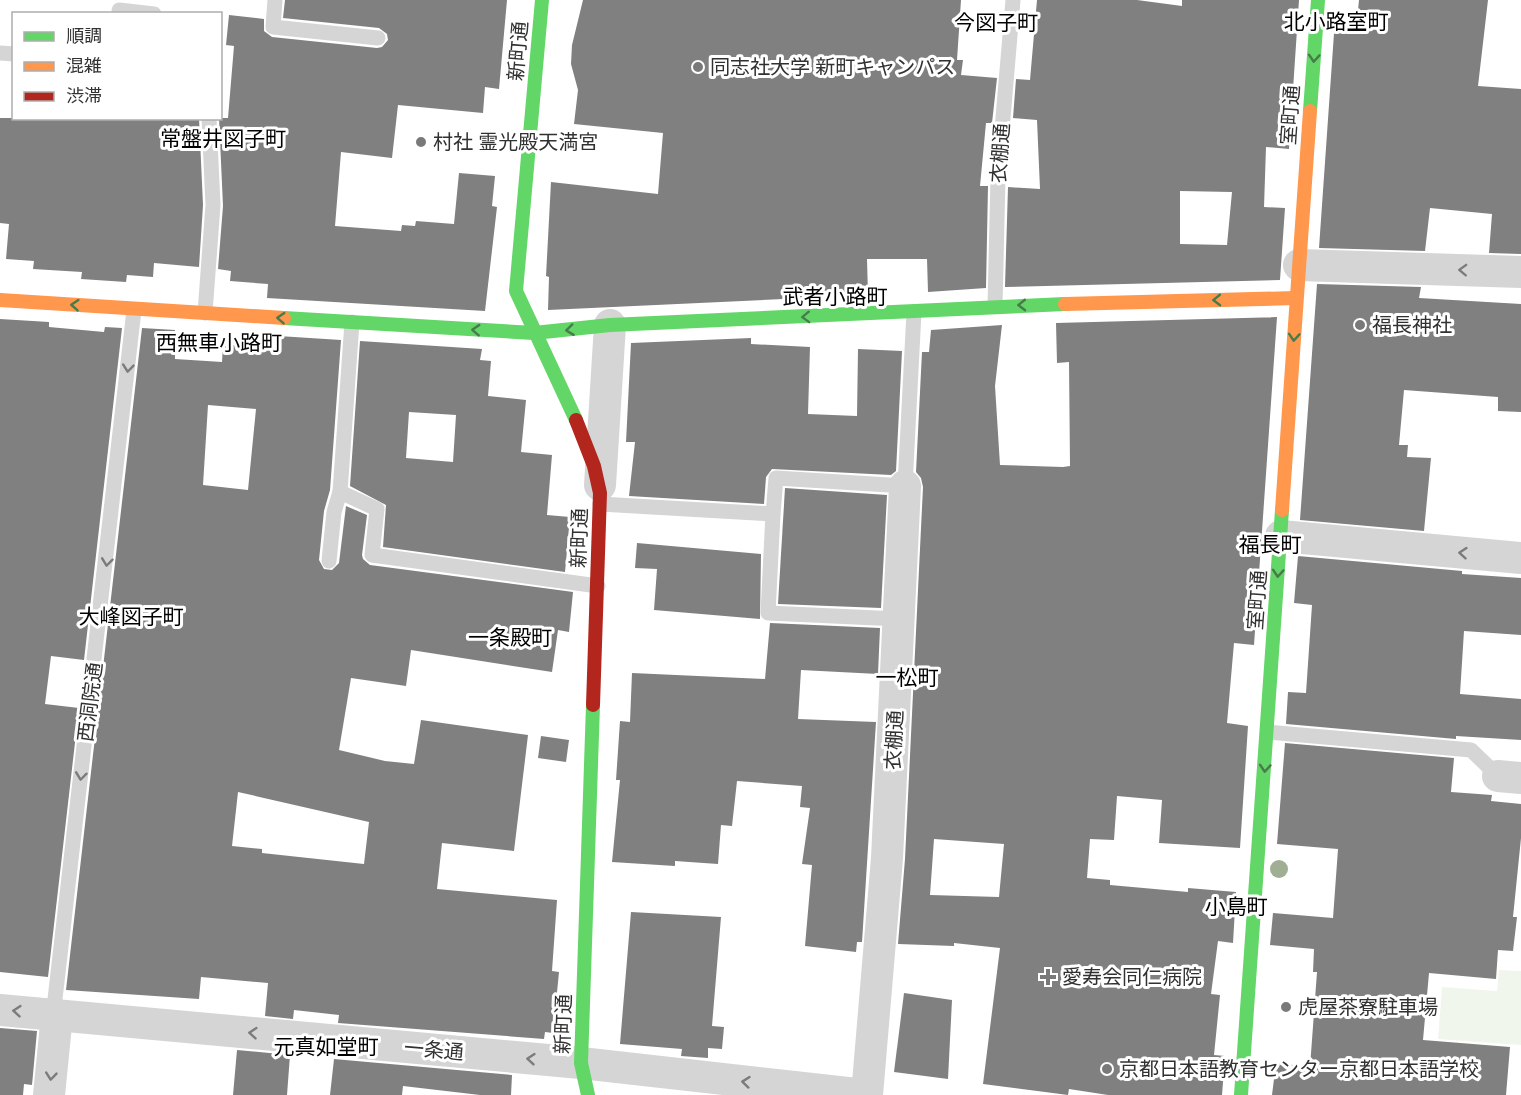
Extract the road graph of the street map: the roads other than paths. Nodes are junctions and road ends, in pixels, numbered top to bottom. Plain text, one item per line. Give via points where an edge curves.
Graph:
1 (275, 0) edge
2 (542, 0) edge
3 (1013, 0) edge
4 (1318, 0) edge
5 (119, 8) edge
6 (142, 12) edge
7 (378, 38) dead end
8 (209, 120) edge
9 (1299, 265) junction
10 (1521, 272) edge
11 (1296, 298) junction
12 (0, 300) edge
13 (995, 306) junction
14 (134, 310) junction
15 (914, 312) junction
16 (205, 313) junction
17 (352, 322) junction
18 (610, 325) junction
19 (534, 333) junction
20 (905, 486) junction
21 (339, 492) junction
22 (600, 499) junction
23 (773, 514) junction
24 (1281, 536) junction
25 (1521, 558) edge
26 (329, 561) dead end
27 (597, 586) junction
28 (899, 619) junction
29 (1268, 732) junction
30 (1509, 777) edge
31 (0, 1010) edge
32 (57, 1015) junction
33 (581, 1063) junction
34 (49, 1095) edge
35 (588, 1095) edge
36 (867, 1095) edge
37 (1241, 1095) edge

1 - 7 lane via 273,27
2 - 19 street, 新町通 via 516,291
3 - 13 lane, 衣棚通 via 998,177
4 -> 9 street, 室町通
5 - 6 lane
8 - 16 lane via 213,205
10 -> 9 street
9 - 11 street, 室町通
11 -> 13 street
11 -> 24 street, 室町通
14 -> 12 street
13 - 15 street
14 - 16 street
14 -> 32 lane, 西洞院通 via 55,999
15 -> 18 street
15 - 20 lane, 衣棚通
17 -> 16 street
19 -> 17 street
17 - 21 lane
18 -> 19 street
18 - 22 street
19 - 22 street, 新町通 via 575,413 595,465
20 - 23 lane via 776,478
20 - 28 street, 衣棚通
21 - 26 lane
21 - 27 lane via 377,509 372,555
22 - 23 lane
22 - 27 street, 新町通
23 - 28 lane via 768,613
25 -> 24 street
24 -> 29 street, 室町通
27 - 33 street, 新町通
28 - 36 street, 衣棚通 via 887,858
29 - 30 lane via 1471,750
29 -> 37 street, 室町通
32 -> 31 street, 一条通
33 -> 32 street, 一条通
32 -> 34 street, 西洞院通
33 - 35 street, 新町通
36 -> 33 street, 一条通

